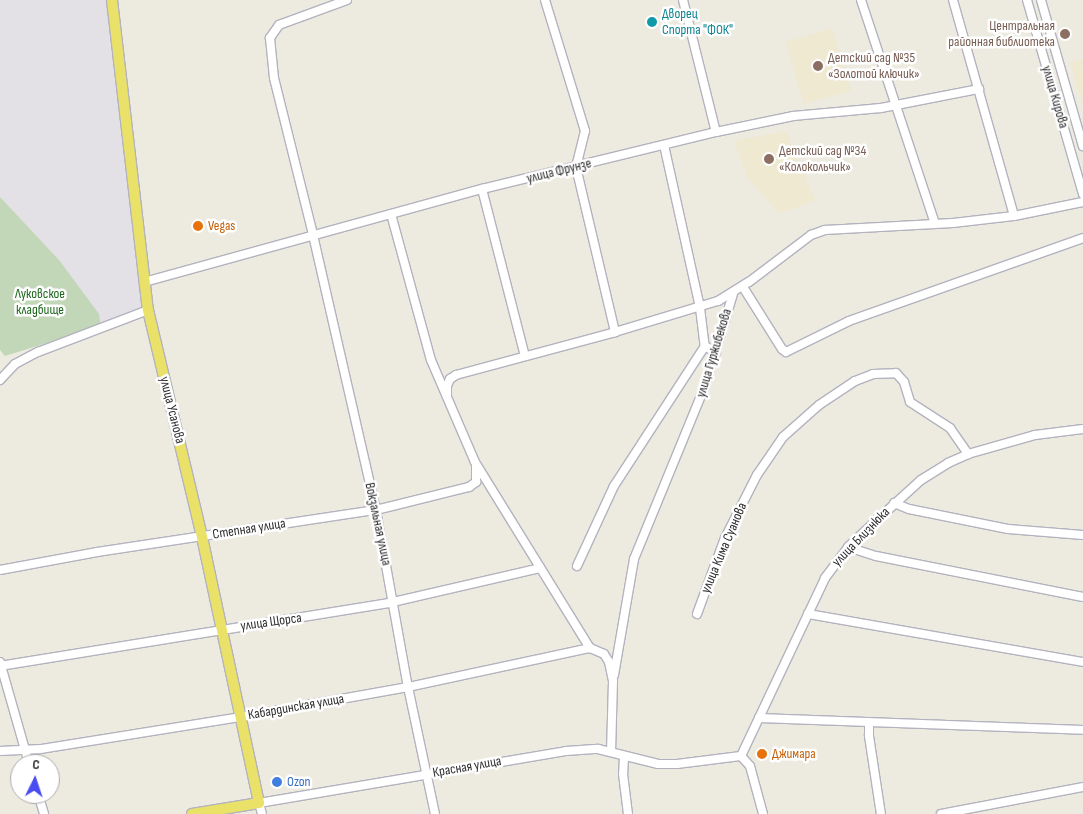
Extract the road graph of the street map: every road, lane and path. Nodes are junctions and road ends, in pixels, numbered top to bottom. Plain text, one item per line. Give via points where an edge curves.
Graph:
1 (112, 0) edge
2 (347, 0) edge
3 (544, 0) edge
4 (683, 0) edge
5 (861, 0) edge
6 (952, 0) edge
7 (1027, 0) edge
8 (1041, 0) edge
9 (979, 89) junction
10 (894, 105) junction
11 (716, 132) junction
12 (664, 145) junction
13 (1083, 146) edge
14 (576, 167) junction
15 (482, 190) junction
16 (1083, 194) edge
17 (1083, 202) edge
18 (390, 214) junction
19 (1014, 216) junction
20 (935, 224) junction
21 (313, 235) junction
22 (1083, 238) edge
23 (144, 282) junction
24 (743, 287) junction
25 (732, 294) junction
26 (700, 308) junction
27 (148, 310) junction
28 (616, 332) junction
29 (705, 346) junction
30 (716, 353) junction
31 (525, 356) junction
32 (0, 380) edge
33 (447, 396) junction
34 (1083, 429) edge
35 (968, 454) junction
36 (475, 462) junction
37 (894, 504) junction
38 (376, 510) junction
39 (1083, 535) edge
40 (202, 537) junction
41 (848, 547) junction
42 (577, 566) dead end
43 (540, 568) junction
44 (0, 570) edge
45 (1083, 597) edge
46 (393, 602) junction
47 (698, 614) dead end
48 (808, 614) junction
49 (222, 629) junction
50 (590, 648) junction
51 (1083, 662) edge
52 (0, 665) edge
53 (613, 681) junction
54 (408, 687) junction
55 (240, 717) junction
56 (759, 718) junction
57 (869, 722) junction
58 (1083, 730) edge
59 (25, 749) junction
60 (0, 751) edge
61 (611, 751) junction
62 (26, 754) edge
63 (741, 756) junction
64 (624, 757) junction
65 (427, 774) junction
66 (1083, 787) edge
67 (259, 803) junction
68 (957, 813) edge
69 (192, 814) edge
70 (262, 814) edge
71 (436, 814) edge
72 (628, 814) edge
73 (763, 814) edge
74 (881, 814) edge
75 (941, 814) edge

1 - 23 main road, улица Усанова
2 - 21 street, Вокзальная улица via 279,25 270,38 274,78
3 - 14 street via 585,131
4 - 11 street
5 - 10 street
6 - 9 street
7 - 16 street, улица Кирова
8 - 13 street, улица Кирова
9 - 10 street, улица Фрунзе
9 - 19 street
10 - 11 street, улица Фрунзе via 793,116
10 - 20 street
11 - 12 street, улица Фрунзе
12 - 14 street, улица Фрунзе
12 - 26 street
14 - 15 street, улица Фрунзе
14 - 28 street
15 - 18 street, улица Фрунзе
15 - 31 street
17 - 19 street, улица Гуржибекова
18 - 21 street, улица Фрунзе
18 - 33 street via 431,360
19 - 20 street, улица Гуржибекова
20 - 24 street, улица Гуржибекова via 843,227 818,232 796,245
21 - 23 street, улица Фрунзе
21 - 38 street, Вокзальная улица
22 - 24 street via 849,321 786,352
23 - 27 main road, улица Усанова
24 - 25 street, улица Гуржибекова
25 - 26 street
25 - 30 street, улица Гуржибекова
26 - 28 street
26 - 29 street
27 - 32 street via 38,352 15,364
27 - 40 main road, улица Усанова
28 - 31 street
29 - 30 street
29 - 42 street, улица Гуржибекова via 618,478
30 - 53 street, улица Гуржибекова via 687,435 634,559
31 - 33 street via 456,375 447,386
33 - 36 street
34 - 35 street, улица Близнюка via 1035,435
35 - 37 street, улица Близнюка via 933,470
35 - 47 street, улица Кима Суанова via 950,428 910,402 904,382 896,373 873,374 855,381 819,405 783,437 757,475 725,538
36 - 38 street, Степная улица via 476,482 469,487
36 - 43 street
37 - 39 street via 1008,529
37 - 41 street, улица Близнюка
38 - 40 street, Степная улица
38 - 46 street, Вокзальная улица
40 - 44 street, Степная улица
40 - 49 main road, улица Усанова
41 - 45 street via 886,558
41 - 48 street, улица Близнюка via 825,578
43 - 46 street, улица Щорса
43 - 50 street
46 - 49 street, улица Щорса
46 - 54 street, Вокзальная улица
48 - 51 street
48 - 56 street, улица Близнюка
49 - 52 street, улица Щорса
49 - 55 main road, улица Усанова
50 - 53 street via 604,654
50 - 54 street, Кабардинская улица
52 - 59 street
53 - 61 street
54 - 55 street, Кабардинская улица
54 - 65 street, Вокзальная улица
55 - 59 street, Кабардинская улица
55 - 67 main road, улица Усанова
56 - 57 street
56 - 63 street, улица Близнюка
57 - 58 street
57 - 74 street
59 - 60 street, Кабардинская улица
59 - 62 street
61 - 64 street, Красная улица
61 - 65 street, Красная улица via 566,751
63 - 64 street, Красная улица via 667,764
63 - 73 street via 750,766
64 - 72 street
65 - 67 street, Красная улица
65 - 71 street, Вокзальная улица
66 - 68 street
67 - 69 main road, Красная улица
67 - 70 street, улица Усанова
68 - 75 street

